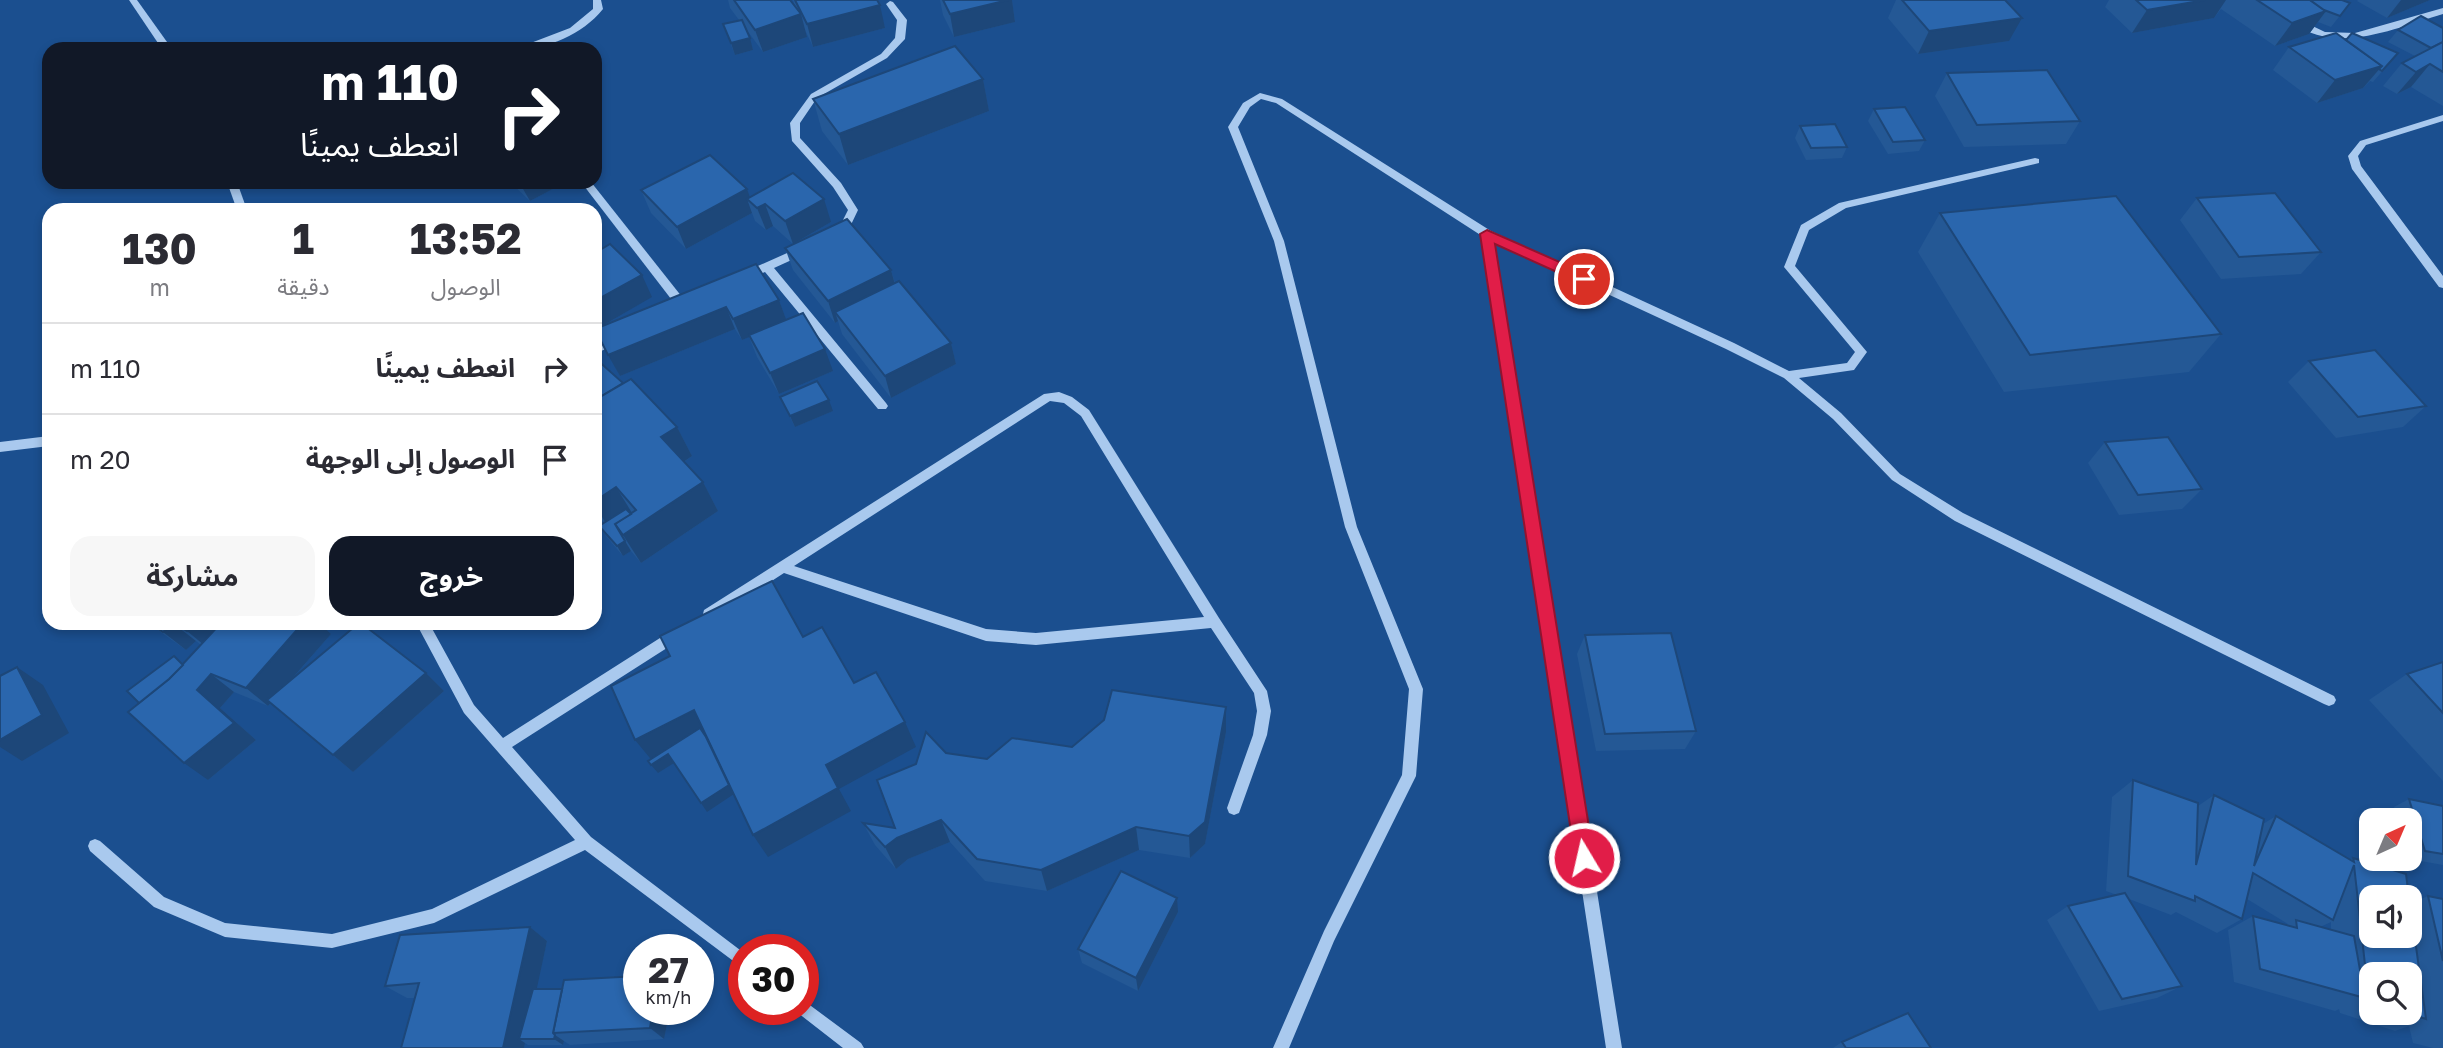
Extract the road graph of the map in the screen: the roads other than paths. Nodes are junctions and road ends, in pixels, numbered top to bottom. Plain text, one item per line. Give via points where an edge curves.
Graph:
1 (133, 0) edge
2 (597, 0) edge
3 (890, 4) dead end
4 (2443, 11) edge
5 (2290, 19) edge
6 (162, 42) edge
7 (548, 42) edge
8 (2443, 118) edge
9 (2035, 161) dead end
10 (591, 189) edge
11 (1487, 234) junction
12 (830, 238) edge
13 (817, 244) edge
14 (767, 267) junction
15 (730, 283) edge
16 (2443, 284) edge
17 (694, 300) edge
18 (682, 305) junction
19 (670, 312) edge
20 (632, 331) edge
21 (602, 346) edge
22 (1788, 375) junction
23 (882, 406) dead end
24 (42, 442) edge
25 (0, 447) edge
26 (782, 567) junction
27 (1214, 622) junction
28 (426, 630) edge
29 (2329, 700) dead end
30 (502, 746) junction
31 (1234, 808) dead end
32 (586, 842) junction
33 (95, 846) dead end
34 (728, 950) edge
35 (819, 1019) edge
36 (856, 1048) edge
37 (1281, 1048) edge
38 (1614, 1048) edge

1 - 6 street
2 - 7 street via 598,9 590,20
3 - 12 street via 902,20 900,39 884,56 814,96 795,123 794,139 853,210 844,228
4 - 5 street via 2355,36 2323,35
8 - 16 street via 2363,143 2353,156 2356,167
9 - 22 street via 1843,205 1805,228 1789,267 1861,352 1850,367
10 - 18 street
11 - 22 street
11 - 37 street via 1279,102 1260,96 1246,105 1233,127 1279,241 1352,527 1416,688 1409,776 1329,936
11 - 38 street
13 - 14 street
14 - 15 street
14 - 23 street
17 - 18 street
18 - 19 street
20 - 21 street
22 - 29 street via 1837,416 1896,477 1959,517
24 - 25 street
26 - 27 street via 986,635 1036,639
26 - 27 street via 1048,397 1060,395 1085,413
26 - 30 street
27 - 31 street via 1260,691 1264,711
28 - 30 street via 470,709
30 - 32 street
32 - 33 street via 435,916 331,941 225,930 159,902
32 - 34 street
35 - 36 street

